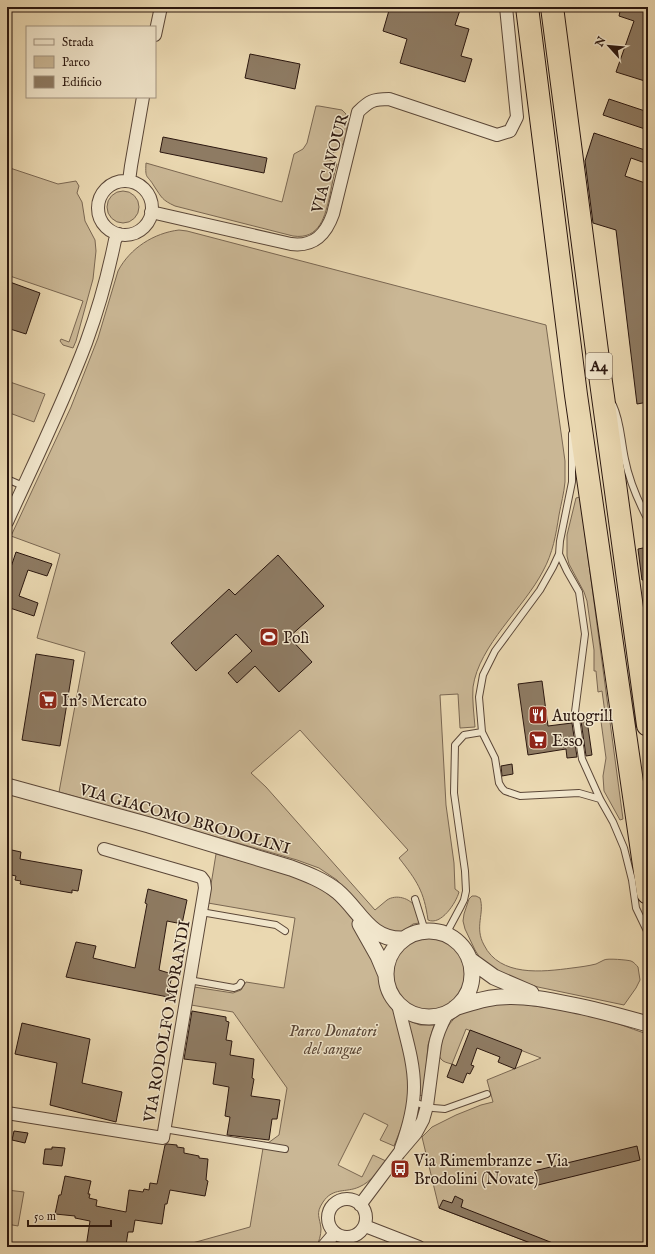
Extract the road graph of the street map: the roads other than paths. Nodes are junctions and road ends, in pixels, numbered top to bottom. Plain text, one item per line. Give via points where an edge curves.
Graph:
1 (161, 7) edge
2 (506, 7) edge
3 (527, 7) edge
4 (552, 7) edge
5 (156, 30) edge
6 (143, 98) edge
7 (129, 181) junction
8 (151, 212) junction
9 (119, 234) junction
10 (601, 382) junction
11 (576, 394) junction
12 (572, 420) dead end
13 (572, 428) dead end
14 (7, 479) edge
15 (23, 486) junction
16 (648, 520) edge
17 (7, 522) edge
18 (559, 554) junction
19 (648, 725) edge
20 (482, 732) junction
21 (7, 786) edge
22 (600, 799) junction
23 (104, 849) dead end
24 (648, 893) edge
25 (346, 899) junction
26 (415, 899) dead end
27 (201, 912) junction
28 (285, 931) dead end
29 (425, 931) junction
30 (648, 933) edge
31 (446, 934) junction
32 (404, 939) junction
33 (470, 959) junction
34 (386, 975) junction
35 (189, 980) junction
36 (241, 983) dead end
37 (545, 999) junction
38 (398, 1004) junction
39 (451, 1011) junction
40 (648, 1024) edge
41 (487, 1094) dead end
42 (413, 1102) junction
43 (427, 1106) junction
44 (7, 1113) edge
45 (164, 1129) junction
46 (285, 1149) dead end
47 (399, 1153) junction
48 (360, 1205) junction
49 (365, 1226) junction
50 (335, 1233) junction
51 (323, 1247) edge
52 (419, 1247) edge

1 - 5 street
2 - 8 street, VIA CAVOUR via 517,117 510,131 497,135 389,99 368,102 358,112 330,223 319,237 305,244 292,244
3 - 11 highway, A4
4 - 10 highway, A4
6 - 7 street
7 - 8 street via 145,190 150,200
7 - 9 street via 118,182 108,187 98,202 98,214 104,225
8 - 9 street via 142,228 131,234
9 - 15 street via 115,240 83,352
10 - 16 lane via 617,414 625,460
10 - 19 highway, A4
11 - 12 lane
11 - 24 highway, A4
13 - 18 lane via 572,482
14 - 15 lane
15 - 17 street
18 - 20 lane via 547,579 488,663 479,697
18 - 22 lane via 581,597 585,634 575,712 582,758
20 - 22 lane via 495,758 499,783 505,791 520,796 579,793
20 - 31 lane via 464,735 455,745 454,793 466,891
21 - 25 street, VIA GIACOMO BRODOLINI via 291,868 318,879
22 - 30 lane via 624,848 636,908
23 - 27 street, VIA RODOLFO MORANDI via 201,877 205,888
25 - 32 street, VIA GIACOMO BRODOLINI via 373,930 389,938
25 - 34 street, VIA GIACOMO BRODOLINI
26 - 29 lane
27 - 28 lane via 276,925
27 - 35 street, VIA RODOLFO MORANDI
29 - 31 street
29 - 32 street
31 - 33 street via 460,944
32 - 34 street via 390,955
33 - 37 street via 494,977
33 - 39 street via 471,985 464,998
34 - 38 street via 389,989
35 - 36 lane via 234,988
35 - 45 street, VIA RODOLFO MORANDI
37 - 39 street via 500,997 476,1001
37 - 40 street via 612,1013
38 - 39 street via 407,1011 427,1017
38 - 42 street via 412,1066
39 - 43 street via 441,1026 435,1045
41 - 43 lane via 445,1108
42 - 43 lane
42 - 47 street
43 - 47 street via 416,1133
44 - 45 street, VIA RODOLFO MORANDI via 163,1138
45 - 46 lane
47 - 48 street
48 - 49 street via 366,1215
48 - 50 street via 349,1200 339,1201 331,1208 328,1218
49 - 50 street via 351,1237
49 - 52 street
50 - 51 street

